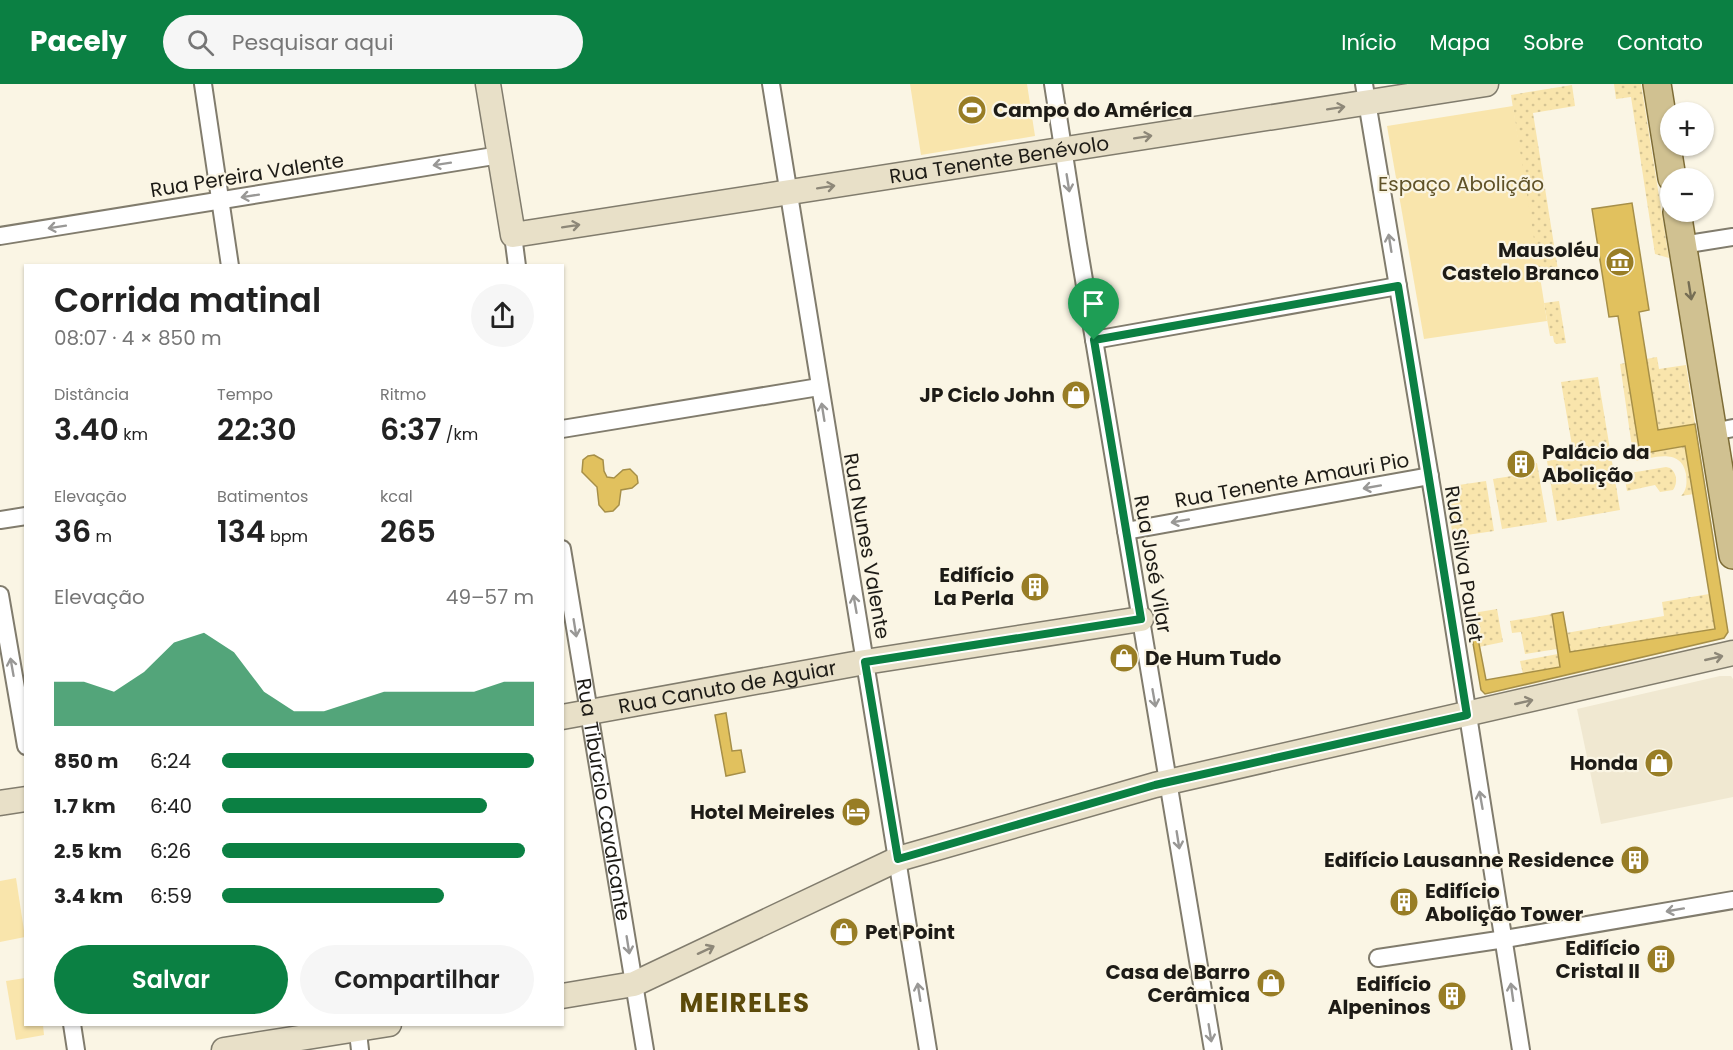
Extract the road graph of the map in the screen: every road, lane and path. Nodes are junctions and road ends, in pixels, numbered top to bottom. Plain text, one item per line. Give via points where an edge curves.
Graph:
1 (203, 84) edge
2 (488, 84) edge
3 (771, 84) edge
4 (1053, 84) edge
5 (1486, 84) edge
6 (1657, 84) edge
7 (1676, 84) edge
8 (1366, 94) edge
9 (1679, 102) edge
10 (1063, 149) junction
11 (500, 155) junction
12 (1670, 168) edge
13 (789, 193) junction
14 (220, 201) junction
15 (1682, 222) edge
16 (1695, 222) edge
17 (513, 235) junction
18 (0, 236) edge
19 (1733, 237) edge
20 (1692, 243) junction
21 (230, 264) edge
22 (518, 264) edge
23 (1398, 286) junction
24 (1094, 340) junction
25 (819, 387) junction
26 (564, 429) edge
27 (1727, 434) edge
28 (1430, 477) junction
29 (24, 516) edge
30 (0, 520) edge
31 (1126, 531) junction
32 (1733, 555) edge
33 (564, 561) edge
34 (0, 595) edge
35 (1141, 619) junction
36 (1733, 653) edge
37 (865, 662) junction
38 (590, 713) junction
39 (1467, 715) junction
40 (564, 717) edge
41 (24, 734) edge
42 (1169, 783) junction
43 (24, 799) edge
44 (0, 803) edge
45 (898, 859) junction
46 (1733, 900) edge
47 (1505, 939) junction
48 (1378, 958) dead end
49 (634, 984) junction
50 (564, 996) edge
51 (72, 1026) edge
52 (383, 1026) edge
53 (358, 1035) edge
54 (76, 1050) edge
55 (224, 1050) edge
56 (645, 1050) edge
57 (928, 1050) edge
58 (1213, 1050) edge
59 (1521, 1050) edge

1 - 14 street
2 - 11 street
3 - 13 street, Rua Nunes Valente
4 - 10 street, Rua José Vilar
5 - 8 street, Rua Tenente Benévolo
6 - 12 main road
7 - 9 main road
10 -> 8 street, Rua Tenente Benévolo
23 -> 8 street, Rua Silva Paulet
13 -> 10 street, Rua Tenente Benévolo
10 -> 24 street, Rua José Vilar
11 -> 14 street, Rua Pereira Valente
11 - 17 street
17 -> 13 street, Rua Tenente Benévolo
13 - 25 street, Rua Nunes Valente
14 -> 18 street, Rua Pereira Valente
14 - 21 street
15 - 20 main road
16 - 20 main road
17 - 22 street
19 - 20 street
20 - 27 main road
23 - 24 street
23 - 28 street, Rua Silva Paulet
24 - 31 street, Rua José Vilar
25 - 26 street
37 -> 25 street, Rua Nunes Valente
27 - 32 main road
28 -> 31 street, Rua Tenente Amauri Pio
28 - 39 street, Rua Silva Paulet
29 - 30 street
31 - 35 street, Rua José Vilar
33 -> 38 street, Rua Tibúrcio Cavalcante
41 -> 34 street
35 - 37 street, Rua Canuto de Aguiar
35 -> 42 street, Rua José Vilar
39 -> 36 street
37 - 38 street, Rua Canuto de Aguiar
37 - 45 street, Rua Nunes Valente
38 - 40 street, Rua Canuto de Aguiar
38 -> 49 street, Rua Tibúrcio Cavalcante
39 - 42 street
47 -> 39 street, Rua Silva Paulet
42 - 45 street
42 -> 58 street, Rua José Vilar
43 - 44 street
49 -> 45 street
57 -> 45 street, Rua Nunes Valente
46 -> 47 street
47 - 48 street
59 -> 47 street, Rua Silva Paulet
49 - 50 street
49 - 56 street, Rua Tibúrcio Cavalcante
51 - 54 street
52 - 53 street
53 - 55 street

